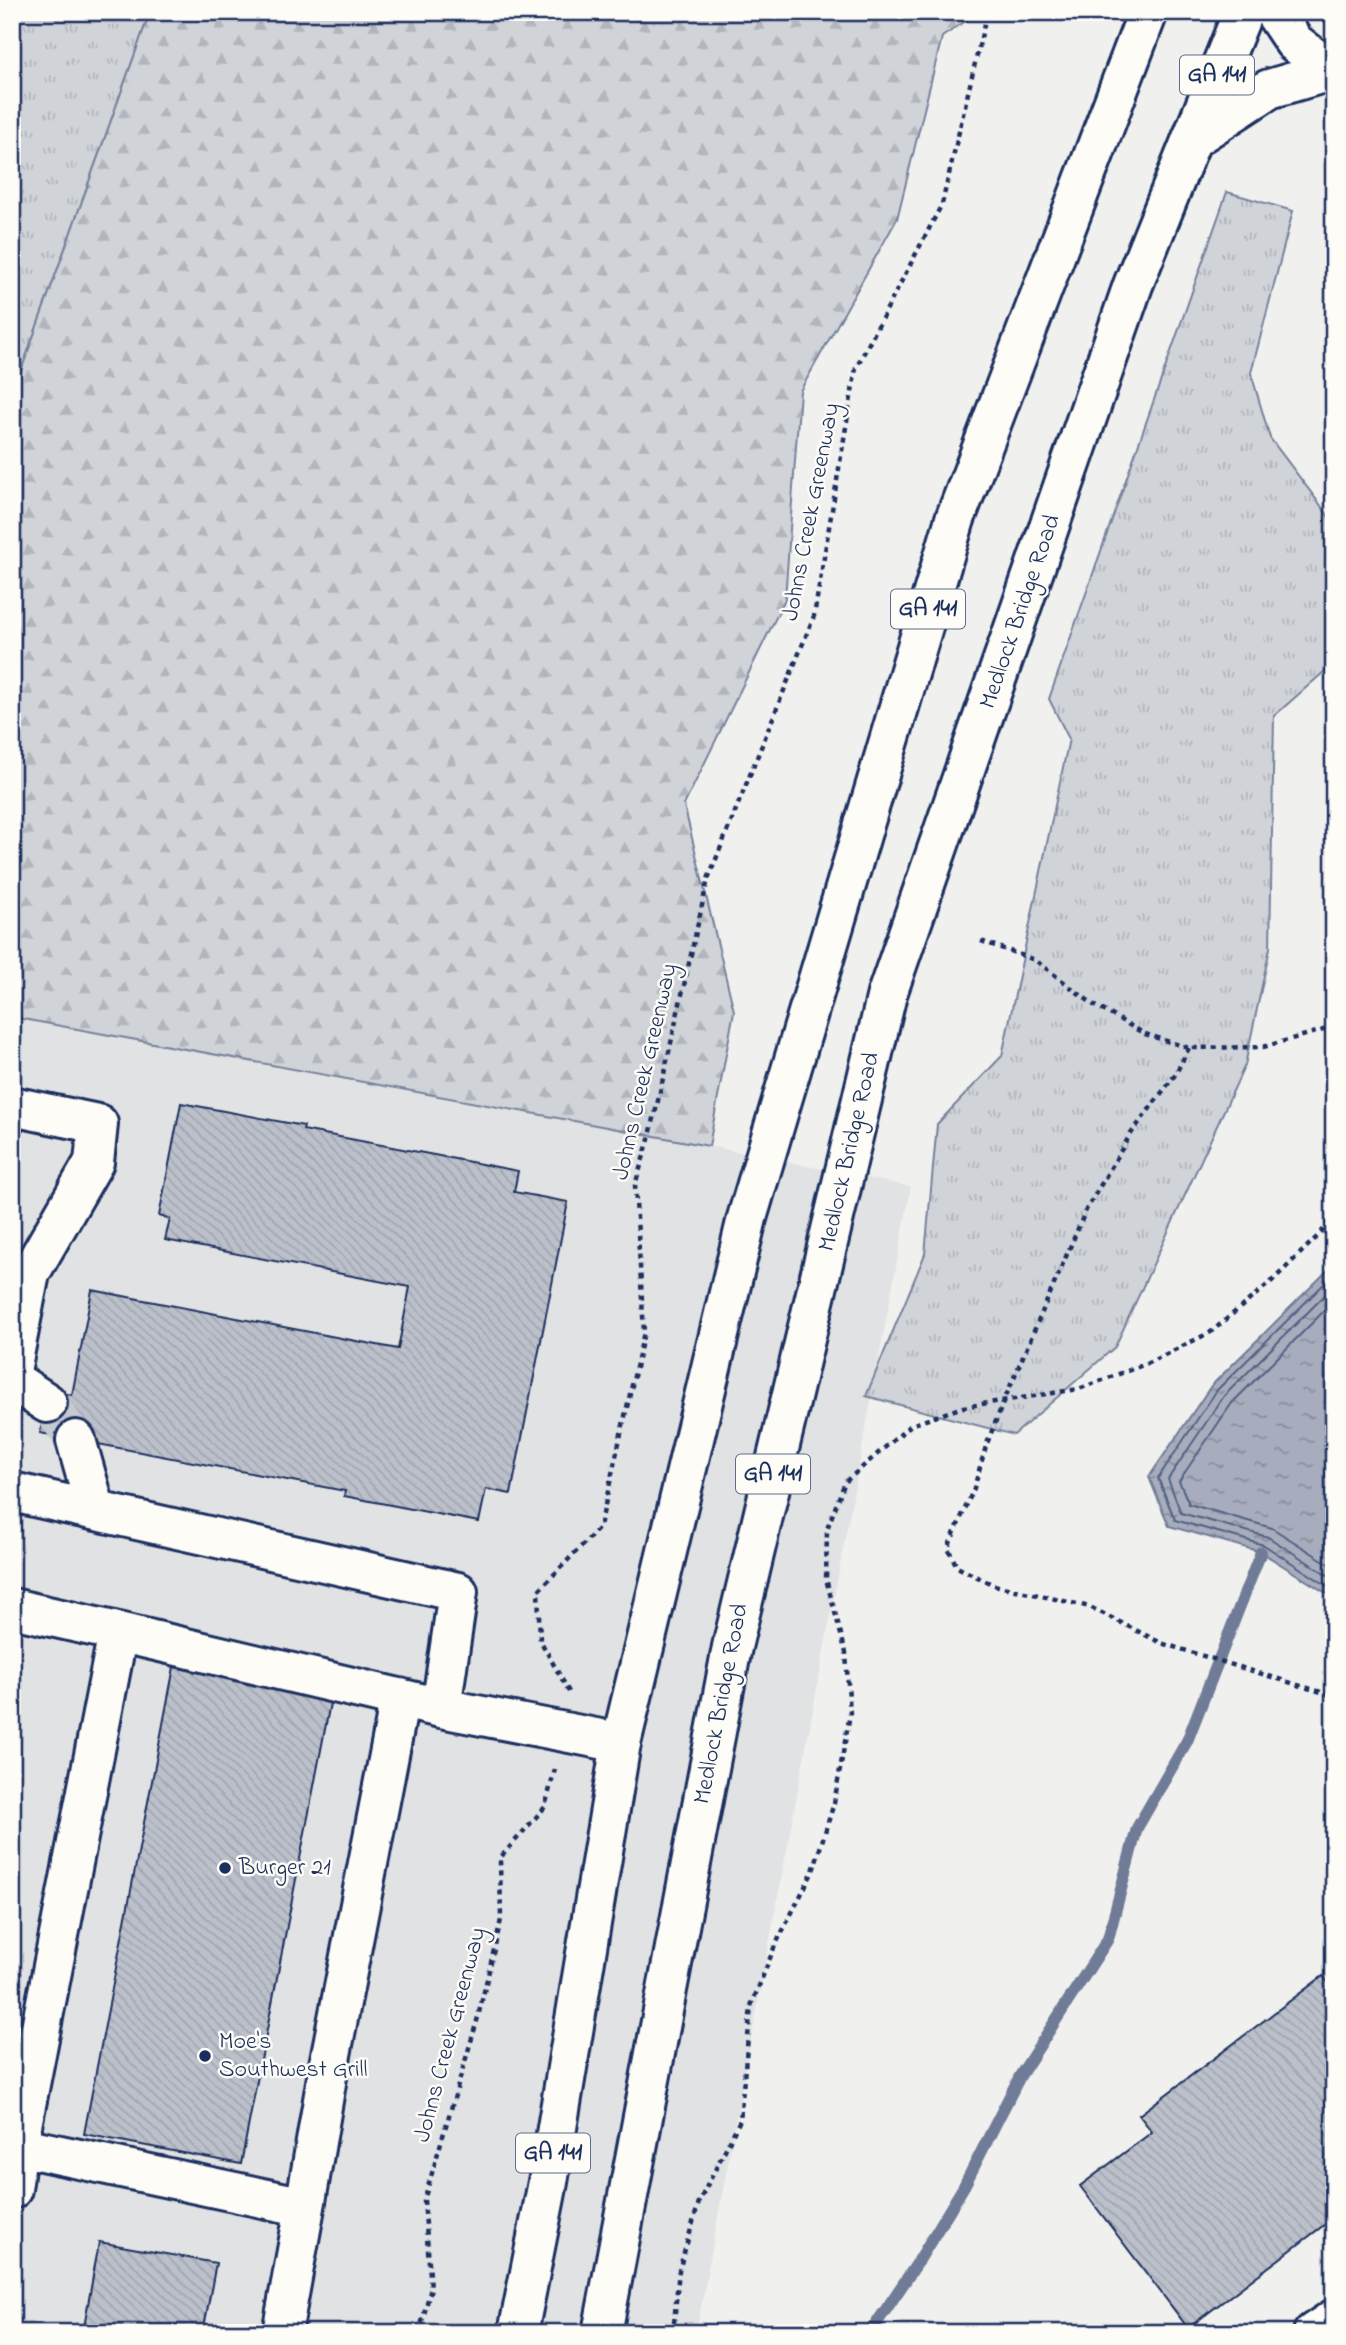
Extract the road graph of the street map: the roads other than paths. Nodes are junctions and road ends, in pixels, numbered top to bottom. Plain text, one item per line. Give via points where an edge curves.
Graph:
1 (1148, 12) edge
2 (1243, 12) edge
3 (1274, 12) edge
4 (1332, 70) edge
5 (1192, 139) junction
6 (12, 1106) edge
7 (12, 1366) edge
8 (12, 1380) edge
9 (47, 1403) tunnel mouth
10 (76, 1440) tunnel mouth
11 (12, 1492) edge
12 (96, 1511) junction
13 (12, 1608) edge
14 (118, 1632) junction
15 (400, 1698) junction
16 (441, 1708) junction
17 (621, 1743) junction
18 (15, 2145) edge
19 (12, 2189) edge
20 (305, 2207) junction
21 (1334, 2319) edge
22 (282, 2333) edge
23 (518, 2333) edge
24 (602, 2333) edge
25 (1313, 2333) edge

1 - 17 main road, GA 141 via 955,519 747,1218
2 - 5 main road, Medlock Bridge Road / GA 141
3 - 4 main road via 1294,42
4 - 5 main road via 1269,89
5 - 24 main road, Medlock Bridge Road / GA 141 via 1133,285 887,994 732,1647
6 - 7 main road via 98,1125 94,1162 30,1273
8 - 9 main road
10 - 12 main road
11 - 12 main road
12 - 16 main road via 458,1592
13 - 14 main road
14 - 15 main road
14 - 18 main road
15 - 16 main road
15 - 20 main road
16 - 17 main road
17 - 23 main road, GA 141 via 548,2182
18 - 19 main road
18 - 20 main road
20 - 22 main road
21 - 25 main road

